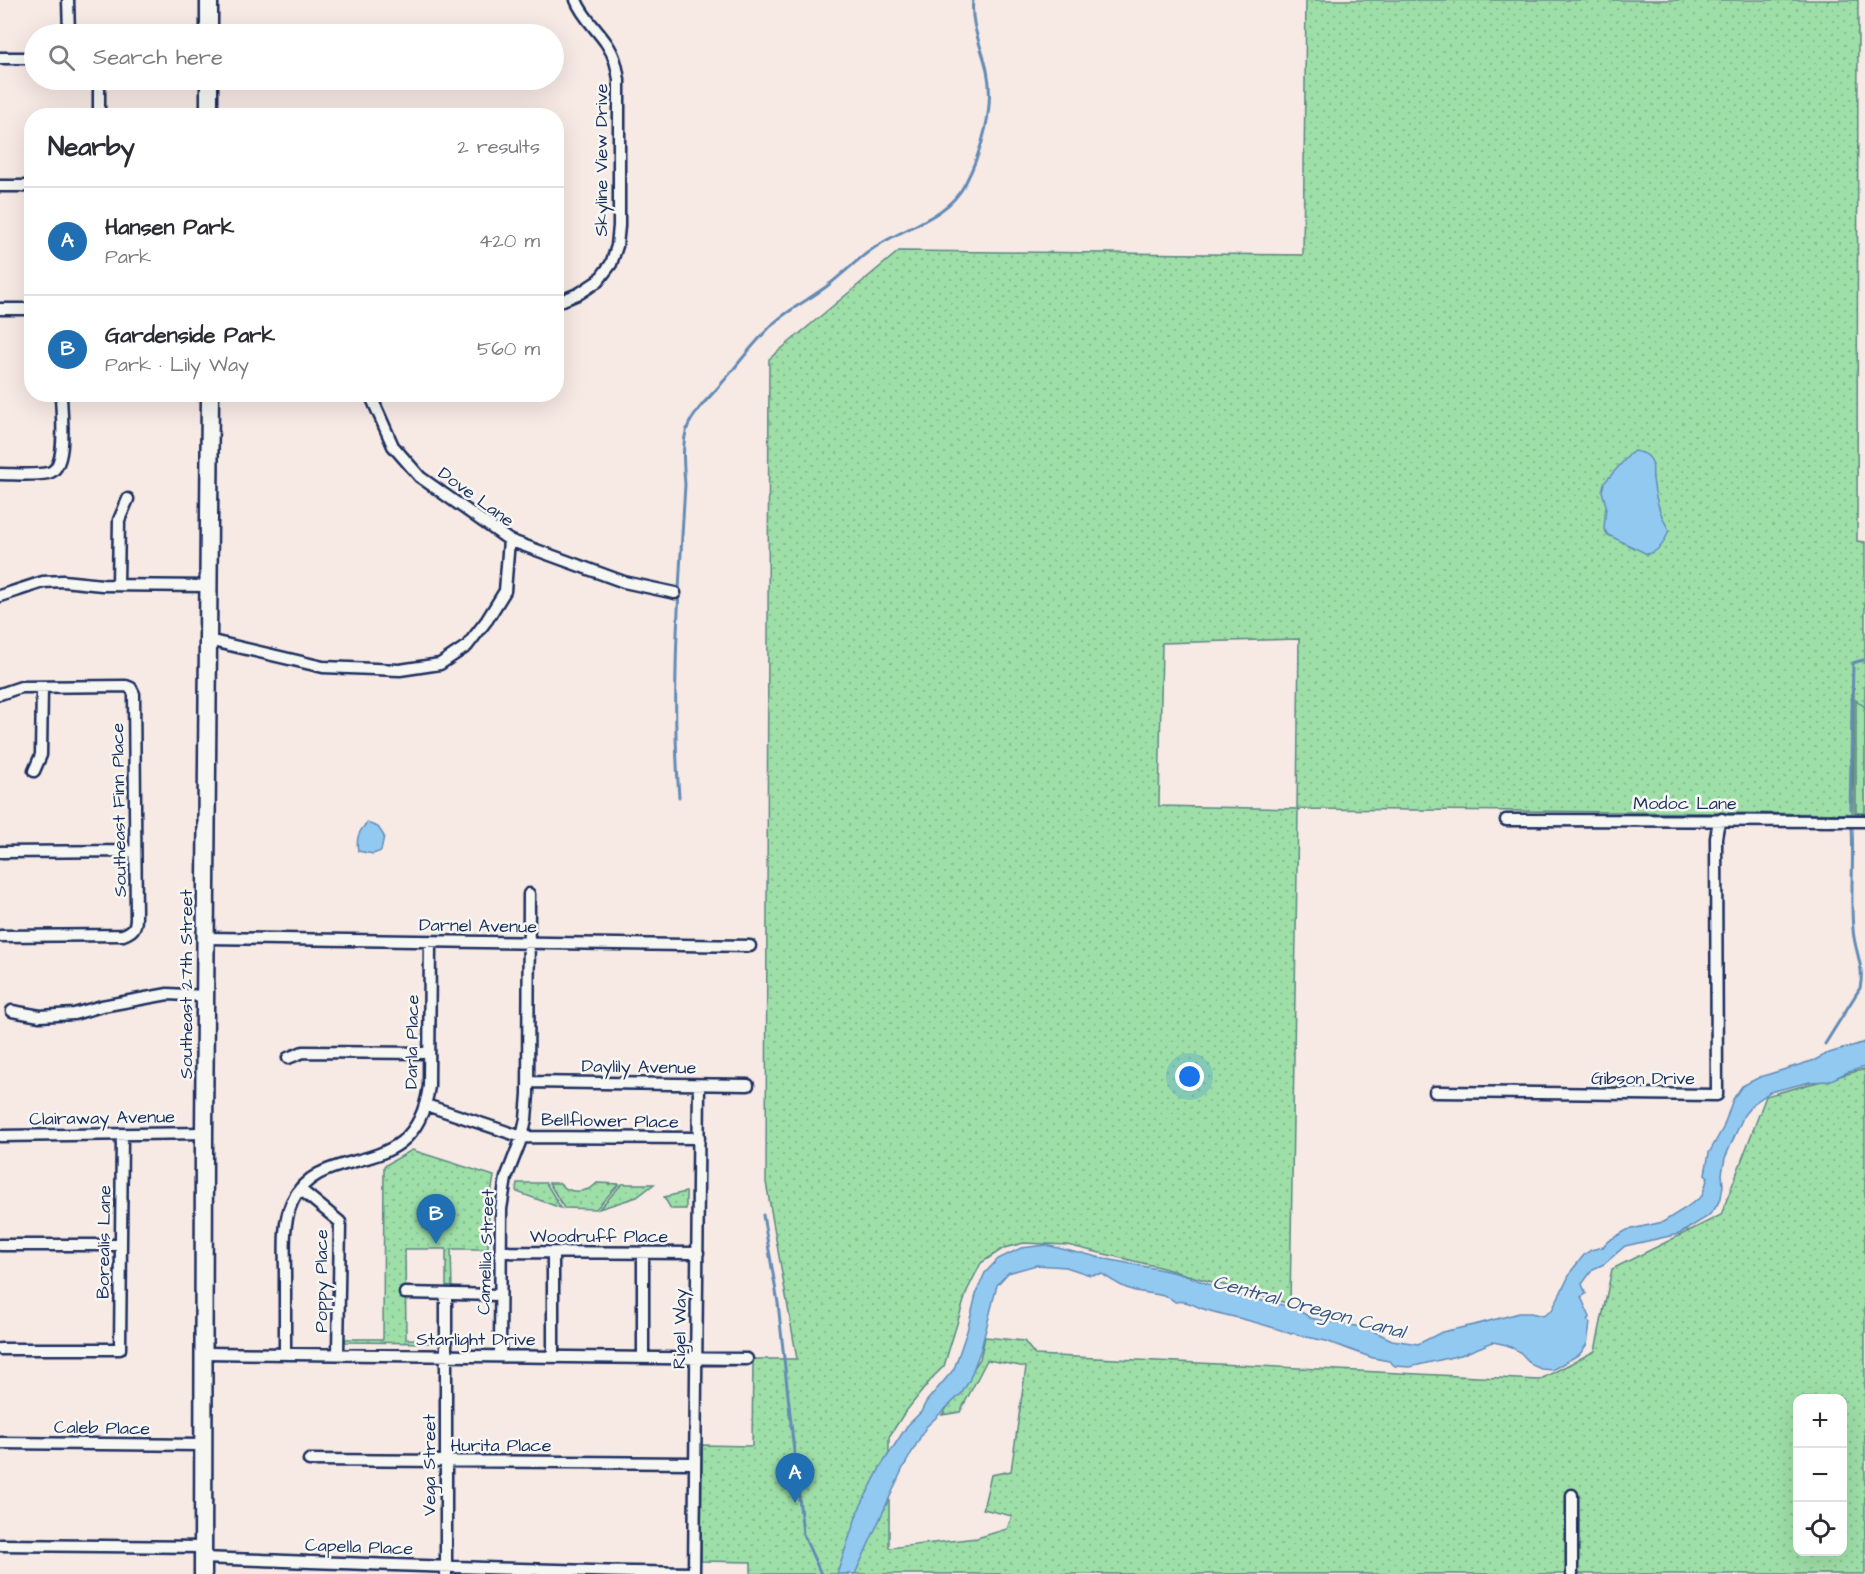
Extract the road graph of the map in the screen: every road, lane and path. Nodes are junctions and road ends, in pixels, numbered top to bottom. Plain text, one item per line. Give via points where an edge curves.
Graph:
1 (69, 0) edge
2 (209, 0) edge
3 (576, 0) edge
4 (69, 24) edge
5 (209, 24) edge
6 (0, 58) edge
7 (24, 58) edge
8 (99, 90) edge
9 (209, 90) edge
10 (99, 108) edge
11 (209, 108) edge
12 (0, 186) edge
13 (24, 186) edge
14 (564, 300) edge
15 (0, 309) edge
16 (24, 309) edge
17 (61, 402) edge
18 (210, 402) edge
19 (374, 402) edge
20 (0, 474) edge
21 (128, 499) dead end
22 (509, 540) junction
23 (118, 585) junction
24 (208, 586) junction
25 (675, 593) dead end
26 (0, 597) edge
27 (208, 640) junction
28 (42, 687) junction
29 (0, 694) edge
30 (34, 771) dead end
31 (1722, 819) junction
32 (1506, 820) dead end
33 (1865, 820) edge
34 (135, 851) junction
35 (0, 852) edge
36 (529, 894) dead end
37 (0, 936) edge
38 (206, 939) junction
39 (430, 942) junction
40 (529, 944) junction
41 (750, 946) dead end
42 (205, 996) junction
43 (12, 1011) dead end
44 (429, 1053) junction
45 (288, 1058) dead end
46 (528, 1082) junction
47 (699, 1085) junction
48 (748, 1085) dead end
49 (1435, 1092) dead end
50 (426, 1105) junction
51 (204, 1133) junction
52 (122, 1134) junction
53 (0, 1136) edge
54 (522, 1137) junction
55 (699, 1138) junction
56 (300, 1189) junction
57 (0, 1245) edge
58 (120, 1245) junction
59 (501, 1252) junction
60 (552, 1252) junction
61 (643, 1253) junction
62 (698, 1253) junction
63 (405, 1293) dead end
64 (447, 1294) junction
65 (500, 1295) junction
66 (0, 1349) edge
67 (204, 1353) junction
68 (285, 1353) junction
69 (338, 1354) junction
70 (500, 1355) junction
71 (447, 1356) junction
72 (553, 1356) junction
73 (643, 1358) junction
74 (696, 1359) junction
75 (747, 1359) dead end
76 (0, 1443) edge
77 (203, 1445) junction
78 (309, 1460) dead end
79 (445, 1461) junction
80 (694, 1463) junction
81 (1572, 1495) dead end
82 (0, 1545) edge
83 (204, 1560) edge
84 (278, 1561) junction
85 (446, 1571) edge
86 (565, 1573) edge
87 (278, 1574) edge
88 (694, 1574) edge
89 (1572, 1574) edge

1 - 4 street
2 - 5 main road
3 - 14 street, Skyline View Drive via 581,13 606,42 619,80 619,226 611,264 598,281
6 - 7 street
8 - 10 street
9 - 11 main road
12 - 13 street
15 - 16 street
17 - 20 street via 62,456 58,468 49,473
18 - 24 main road, Southeast 27th Street
19 - 22 street, Dove Lane via 393,446 420,477
21 - 23 street via 119,520
22 - 25 street, Dove Lane via 624,582
22 - 27 street via 505,591 467,646 440,664 400,670 323,667
23 - 24 street
23 - 26 street via 43,582
24 - 27 main road, Southeast 27th Street
27 - 38 main road, Southeast 27th Street
28 - 29 street via 21,687
28 - 30 street via 41,755
28 - 34 street, Southeast Finn Place via 131,688
31 - 32 street, Modoc Lane
31 - 33 street, Modoc Lane
31 - 49 street, Gibson Drive via 1716,838 1717,1095
34 - 35 street
34 - 37 street, Southeast Finn Place via 136,924 132,931 123,935
36 - 40 street, Camellia Street
38 - 39 street, Darnel Avenue
38 - 42 main road, Southeast 27th Street
39 - 40 street, Darnel Avenue
39 - 44 street, Darla Place
40 - 41 street, Darnel Avenue
40 - 46 street, Camellia Street
42 - 43 street via 168,994 74,1014 40,1016
42 - 51 main road, Southeast 27th Street
44 - 45 street via 303,1052
44 - 50 street, Darla Place
46 - 47 street, Daylily Avenue
46 - 54 street, Camellia Street
47 - 48 street, Daylily Avenue
47 - 55 street, Rigel Way
50 - 54 street, Bellflower Place
50 - 56 street, Darla Place via 412,1132 393,1149 319,1174
51 - 52 street, Clairaway Avenue
51 - 67 main road, Southeast 27th Street
52 - 53 street, Clairaway Avenue
52 - 58 street, Borealis Lane
54 - 55 street, Bellflower Place
54 - 59 street, Camellia Street via 503,1191
55 - 62 street, Rigel Way
56 - 68 street via 285,1227
56 - 69 street, Poppy Place via 340,1222
57 - 58 street
58 - 66 street, Borealis Lane via 120,1349
59 - 60 street, Woodruff Place
59 - 65 street, Camellia Street
60 - 61 street, Woodruff Place
60 - 72 street
61 - 62 street, Woodruff Place
61 - 73 street
62 - 74 street, Rigel Way
63 - 64 street
64 - 65 street
64 - 71 street, Vega Street
65 - 70 street, Camellia Street
67 - 68 street, Starlight Drive
67 - 77 main road, Southeast 27th Street
68 - 69 street, Starlight Drive
69 - 71 street, Starlight Drive
70 - 71 street, Starlight Drive
70 - 72 street, Starlight Drive
71 - 79 street, Vega Street
72 - 73 street, Starlight Drive
73 - 74 street, Starlight Drive
74 - 75 street, Starlight Drive
74 - 80 street, Rigel Way
76 - 77 street, Caleb Place
77 - 83 main road, Southeast 27th Street
78 - 79 street, Hurita Place
79 - 80 street, Hurita Place
79 - 85 street, Vega Street
80 - 88 street, Rigel Way
81 - 89 street
82 - 83 street, Capella Place
83 - 84 street, Capella Place
84 - 85 street, Capella Place via 352,1562
84 - 87 street
85 - 86 street, Capella Place
86 - 88 street, Capella Place

